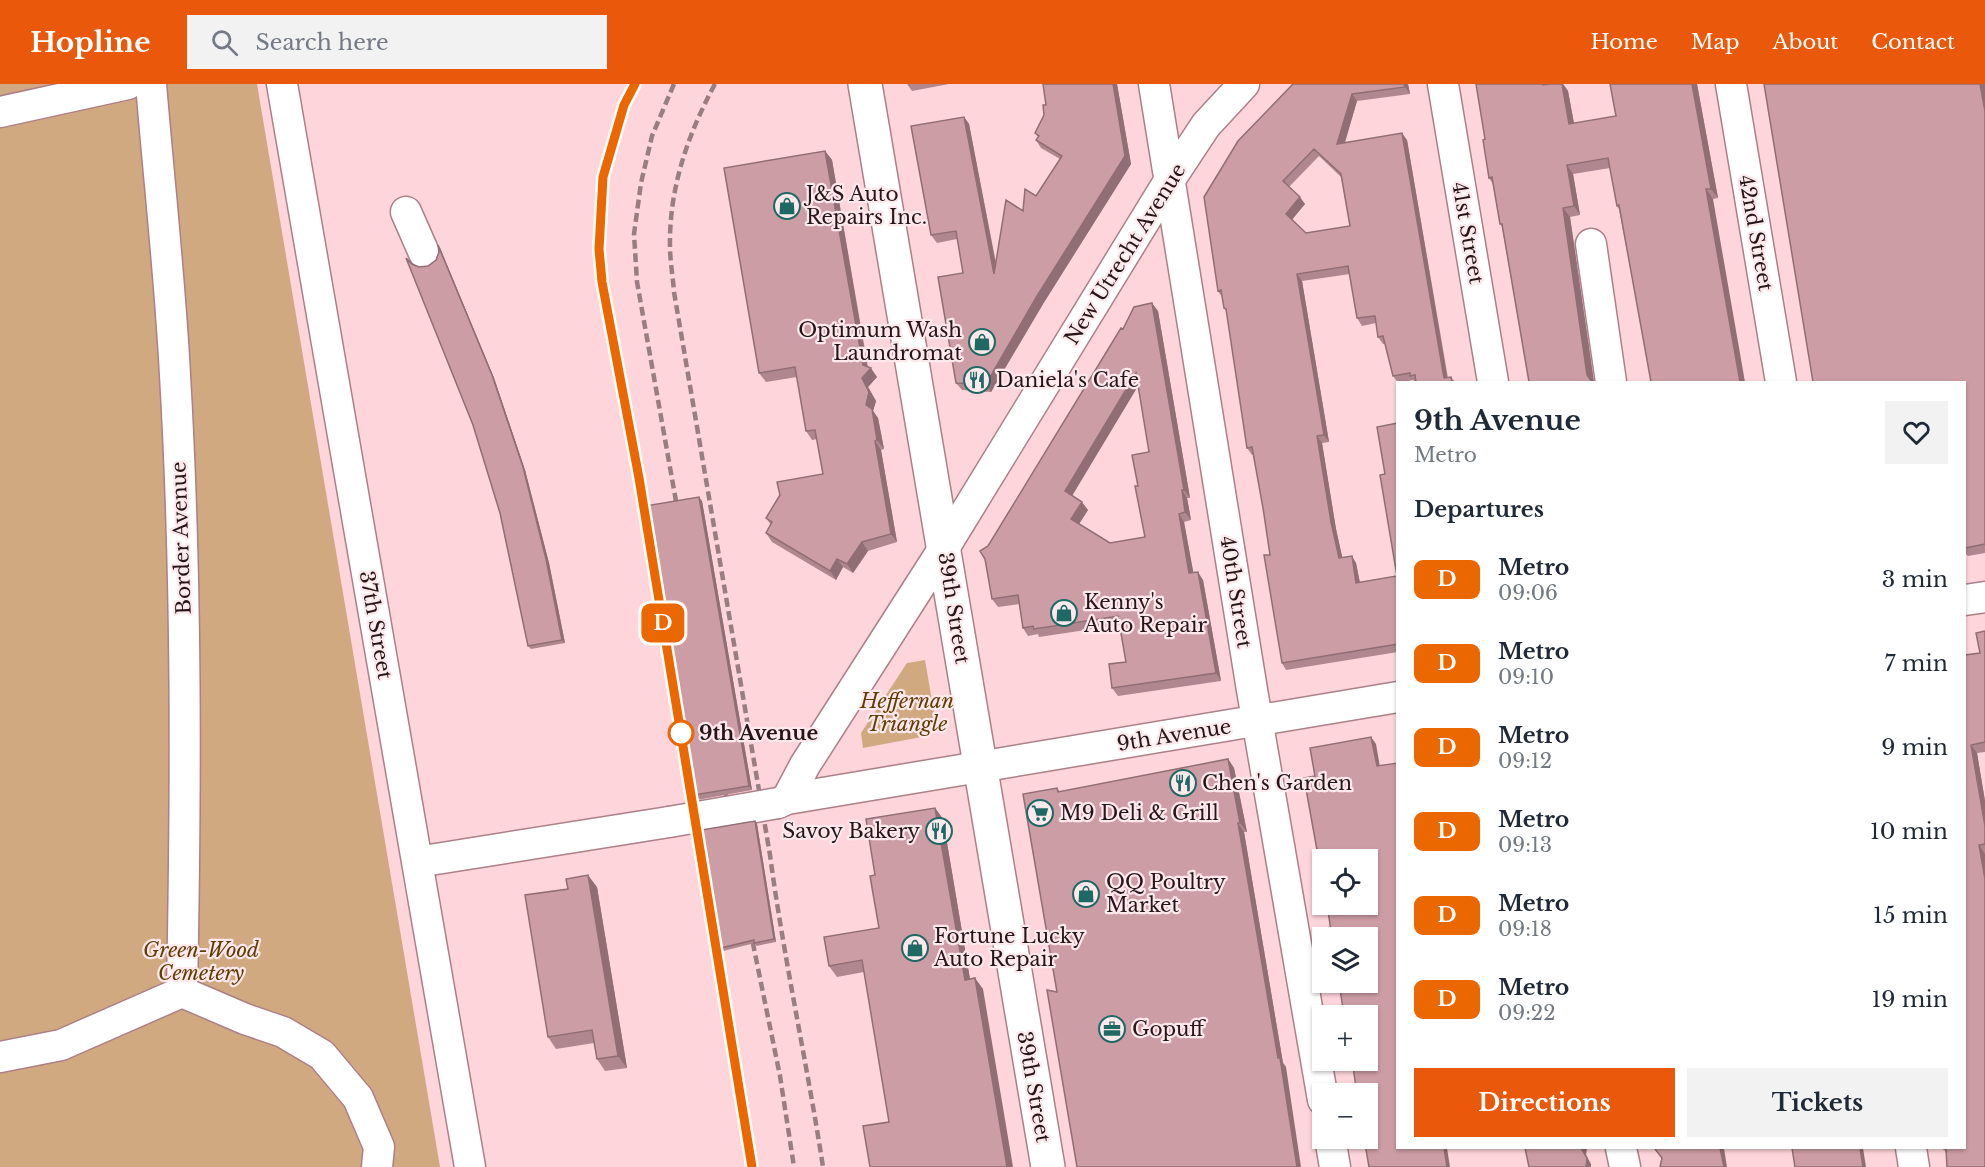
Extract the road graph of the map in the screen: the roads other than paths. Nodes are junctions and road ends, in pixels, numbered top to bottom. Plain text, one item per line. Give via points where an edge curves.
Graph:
1 (128, 84) edge
2 (151, 84) edge
3 (282, 84) edge
4 (865, 84) edge
5 (1154, 84) edge
6 (1244, 84) edge
7 (1443, 84) edge
8 (1731, 84) edge
9 (0, 112) edge
10 (1169, 181) junction
11 (406, 212) dead end
12 (1591, 244) dead end
13 (424, 253) dead end
14 (1493, 381) edge
15 (1611, 381) edge
16 (1781, 381) edge
17 (944, 548) junction
18 (1985, 597) edge
19 (1966, 600) edge
20 (1396, 698) edge
21 (1257, 721) junction
22 (980, 767) junction
23 (782, 801) junction
24 (417, 862) junction
25 (182, 992) junction
26 (0, 1057) edge
27 (1320, 1083) edge
28 (1332, 1149) edge
29 (1621, 1149) edge
30 (1911, 1149) edge
31 (377, 1167) edge
32 (470, 1167) edge
33 (1048, 1167) edge
34 (1335, 1167) edge
35 (1625, 1167) edge
36 (1914, 1167) edge

1 - 9 street
2 - 25 street, Border Avenue via 175,375 183,589
3 - 24 street, 37th Street
4 - 17 main road, 39th Street
5 - 10 street, 40th Street
6 - 10 street, New Utrecht Avenue via 1206,125
7 - 14 street, 41st Street
8 - 16 street, 42nd Street
10 - 17 street, New Utrecht Avenue
10 - 21 street, 40th Street
11 - 13 street
12 - 15 street
17 - 22 main road, 39th Street
17 - 23 street, New Utrecht Avenue
18 - 19 street
20 - 21 street, 9th Avenue
21 - 22 street, 9th Avenue
21 - 27 street, 40th Street
22 - 23 street, 9th Avenue
22 - 33 main road, 39th Street
23 - 24 street, 9th Avenue, bridge
24 - 32 street, 37th Street
25 - 26 street via 61,1045
25 - 31 street via 283,1032 322,1055 358,1098 379,1147
28 - 34 street
29 - 35 street
30 - 36 street

